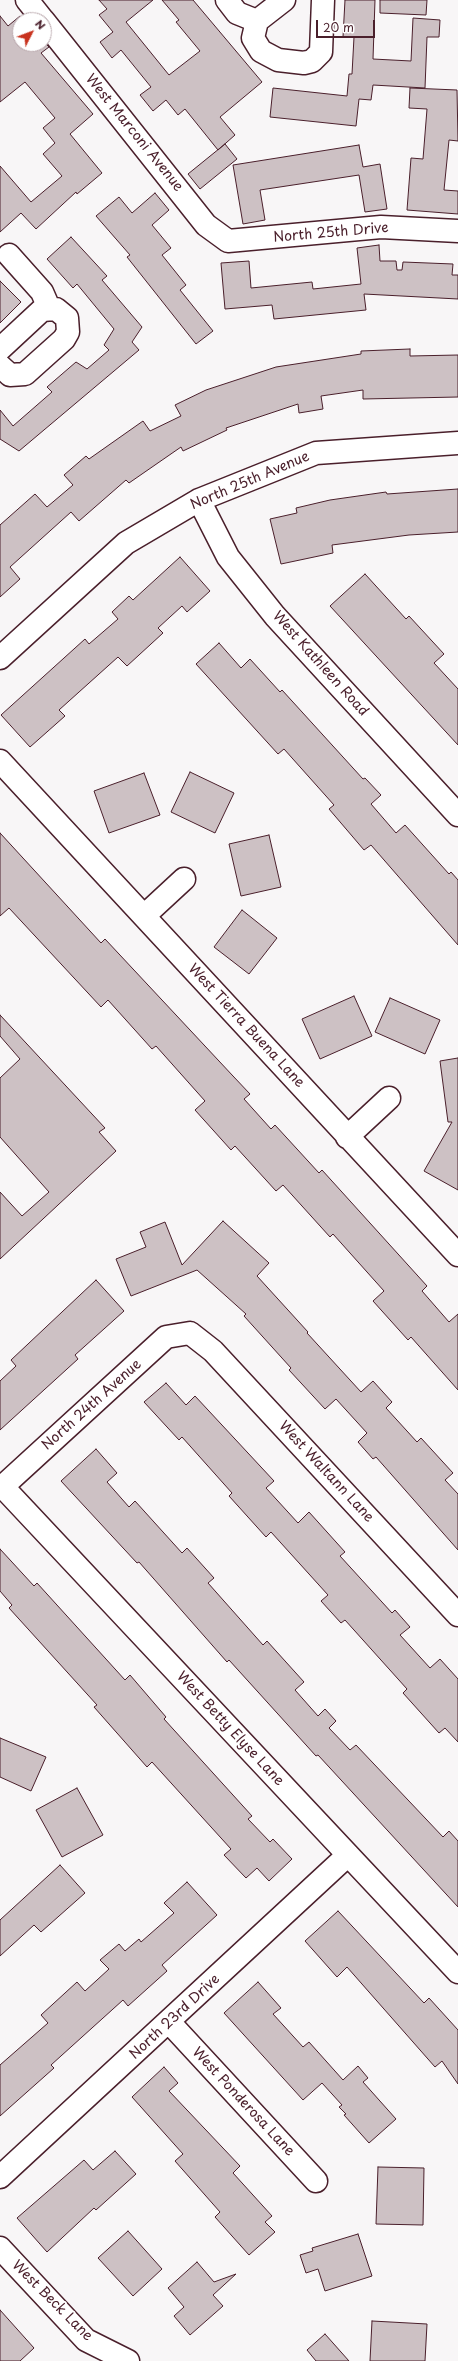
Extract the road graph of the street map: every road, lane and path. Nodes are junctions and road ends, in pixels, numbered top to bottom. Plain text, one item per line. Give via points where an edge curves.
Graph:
1 (27, 0) edge
2 (227, 0) edge
3 (284, 0) edge
4 (323, 0) edge
5 (37, 12) edge
6 (257, 21) junction
7 (52, 30) edge
8 (458, 231) edge
9 (228, 241) joint
10 (9, 255) dead end
11 (49, 308) junction
12 (0, 349) edge
13 (0, 366) edge
14 (458, 443) edge
15 (199, 500) junction
16 (0, 658) edge
17 (0, 761) edge
18 (458, 815) edge
19 (184, 878) dead end
20 (144, 916) junction
21 (389, 1098) dead end
22 (347, 1137) junction
23 (458, 1255) edge
24 (190, 1333) joint
25 (1, 1488) edge
26 (458, 1615) edge
27 (348, 1856) junction
28 (458, 1972) edge
29 (169, 2022) junction
30 (0, 2177) edge
31 (316, 2181) dead end
32 (0, 2248) edge
33 (128, 2361) edge

1 - 5 street, West Marconi Avenue
2 - 6 street via 237,13
3 - 6 street
4 - 6 street via 321,52 312,61 278,60 261,51 253,38
7 - 9 street, West Marconi Avenue via 206,224
8 - 9 street, North 25th Drive via 381,227
10 - 11 street via 42,292
11 - 12 street via 36,314
11 - 13 street via 62,312 67,318 68,332 64,339 25,374 10,375
14 - 15 street, North 25th Avenue via 316,452
15 - 16 street, North 25th Avenue via 126,543
15 - 18 street, West Kathleen Road via 228,557 275,616
17 - 20 street, West Tierra Buena Lane
19 - 20 street
20 - 22 street, West Tierra Buena Lane
21 - 22 street
22 - 23 street, West Tierra Buena Lane
24 - 25 street, North 24th Avenue via 166,1337
24 - 26 street, West Waltann Lane via 213,1351
25 - 27 street, West Betty Elyse Lane
27 - 28 street, West Betty Elyse Lane
27 - 29 street, North 23rd Drive
29 - 30 street, North 23rd Drive
29 - 31 street, West Ponderosa Lane
32 - 33 street, West Beck Lane via 86,2340

